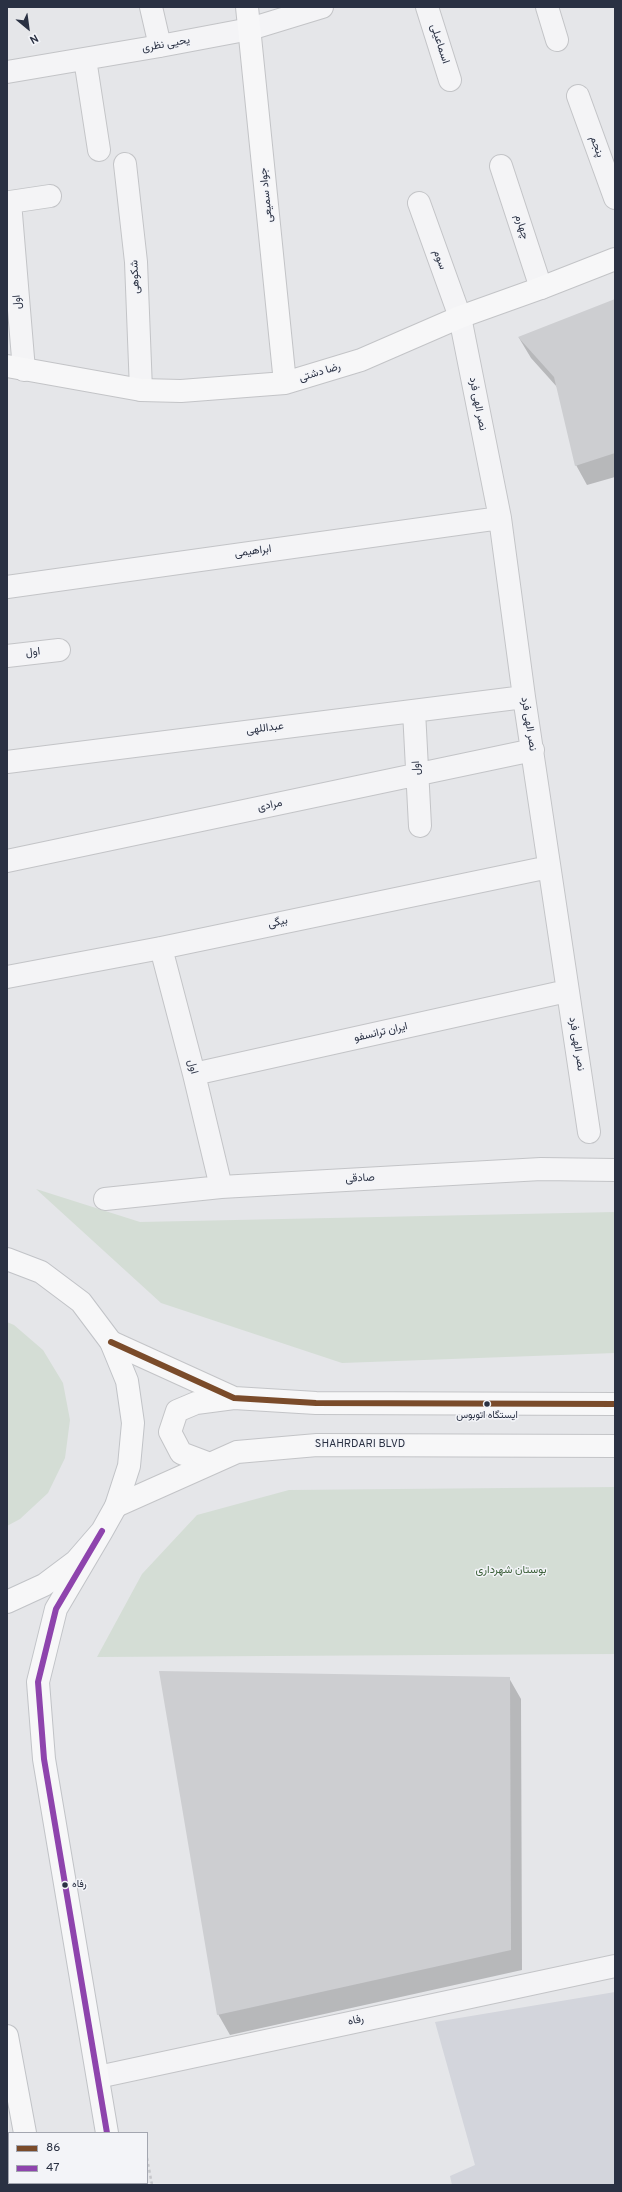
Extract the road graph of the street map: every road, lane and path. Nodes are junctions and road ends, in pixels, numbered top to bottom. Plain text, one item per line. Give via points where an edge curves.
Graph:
1 (151, 7) edge
2 (247, 7) edge
3 (322, 7) edge
4 (427, 7) edge
5 (547, 7) edge
6 (250, 29) junction
7 (557, 40) dead end
8 (160, 46) junction
9 (85, 59) junction
10 (7, 72) edge
11 (450, 80) dead end
12 (578, 96) dead end
13 (99, 150) dead end
14 (125, 164) dead end
15 (501, 166) dead end
16 (50, 196) dead end
17 (615, 198) edge
18 (419, 203) dead end
19 (615, 259) edge
20 (541, 288) junction
21 (460, 317) junction
22 (16, 368) edge
23 (285, 384) junction
24 (141, 390) junction
25 (500, 518) junction
26 (7, 587) edge
27 (58, 650) dead end
28 (7, 656) edge
29 (524, 697) junction
30 (414, 711) junction
31 (532, 750) junction
32 (7, 762) edge
33 (417, 775) junction
34 (420, 826) dead end
35 (7, 861) edge
36 (549, 867) junction
37 (160, 948) junction
38 (7, 977) edge
39 (567, 991) junction
40 (194, 1074) junction
41 (589, 1132) dead end
42 (615, 1170) edge
43 (221, 1187) junction
44 (105, 1199) dead end
45 (7, 1259) edge
46 (111, 1342) junction
47 (234, 1398) junction
48 (615, 1404) edge
49 (615, 1446) edge
50 (210, 1464) junction
51 (116, 1506) junction
52 (102, 1531) junction
53 (7, 1602) edge
54 (615, 1966) edge
55 (7, 2036) edge
56 (98, 2077) junction
57 (13, 2097) edge
58 (25, 2132) edge
59 (107, 2132) edge
60 (148, 2163) edge
61 (152, 2185) edge

1 - 8 street
2 - 6 main road, جواد سمیعی
3 - 6 street, یحیی نظری
4 - 11 street, اسماعیلی
5 - 7 street
6 - 8 street, یحیی نظری
6 - 23 main road, جواد سمیعی
8 - 9 street, یحیی نظری
9 - 10 street, یحیی نظری
9 - 13 street
12 - 17 street, پنجم
14 - 24 street, شکوهی via 136,262
15 - 20 street, چهارم
16 - 22 street, اول via 10,202
18 - 21 street, سوم
19 - 20 main road, رضا دشتی
20 - 21 main road, رضا دشتی
21 - 23 main road, رضا دشتی via 361,360
21 - 25 street, نصر الهی فرد
22 - 24 main road, رضا دشتی
23 - 24 main road, رضا دشتی via 181,391
25 - 26 street, ابراهیمی
25 - 29 street, نصر الهی فرد
27 - 28 street, اول
29 - 30 street, عبداللهی
29 - 31 street, نصر الهی فرد
30 - 32 street, عبداللهی
30 - 33 street, اول
31 - 33 street, مرادی
31 - 36 street, نصر الهی فرد
33 - 34 street, اول
33 - 35 street, مرادی
36 - 37 street, بیگی
36 - 39 street, نصر الهی فرد
37 - 38 street, بیگی
37 - 40 street, اول
39 - 40 street, ایران ترانسفو
39 - 41 street, نصر الهی فرد
40 - 43 street, اول
42 - 43 street, صادقی via 541,1169
43 - 44 street, صادقی
45 - 46 main road via 41,1272 81,1302
46 - 47 main road
46 - 51 main road via 127,1381 133,1423 129,1466
47 - 48 main road via 316,1403
47 - 50 main road via 196,1403 177,1411 170,1432 181,1453
49 - 50 main road, SHAHRDARI BLVD via 318,1445 237,1452
50 - 51 main road, SHAHRDARI BLVD
51 - 52 main road
52 - 53 main road via 76,1561 44,1585
52 - 56 main road via 56,1610 38,1682 44,1759
54 - 56 street, رفاه
55 - 57 main road
56 - 59 main road
57 - 58 main road
60 - 61 path

